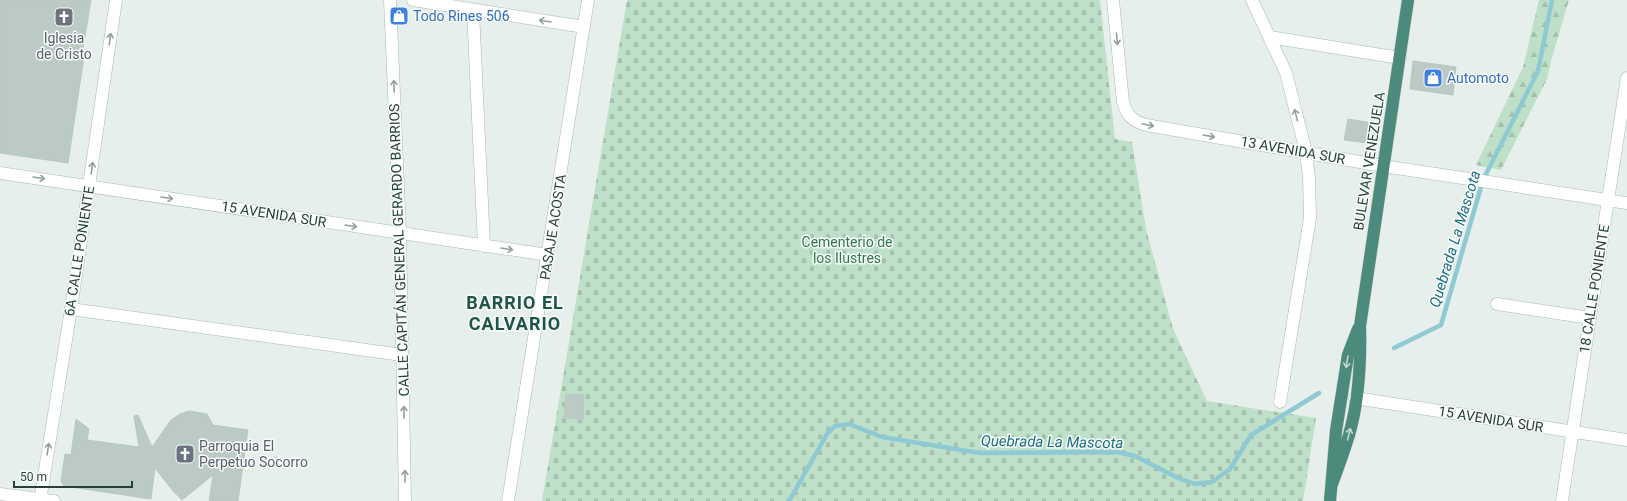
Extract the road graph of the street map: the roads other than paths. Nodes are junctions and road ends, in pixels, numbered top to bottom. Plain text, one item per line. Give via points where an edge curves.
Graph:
1 (116, 0) edge
2 (390, 0) edge
3 (413, 0) edge
4 (588, 0) edge
5 (1113, 0) edge
6 (1252, 0) edge
7 (1408, 0) edge
8 (473, 10) junction
9 (584, 27) junction
10 (1269, 37) junction
11 (1400, 58) junction
12 (1627, 78) edge
13 (1306, 152) junction
14 (1383, 166) junction
15 (0, 172) edge
16 (89, 186) junction
17 (1608, 200) junction
18 (1627, 203) edge
19 (400, 233) junction
20 (484, 246) junction
21 (548, 256) junction
22 (1497, 304) dead end
23 (71, 309) junction
24 (1590, 318) junction
25 (1360, 326) junction
26 (402, 355) junction
27 (1355, 398) junction
28 (1280, 402) dead end
29 (1572, 431) junction
30 (1627, 440) edge
31 (1332, 484) junction
32 (0, 494) edge
33 (40, 500) edge
34 (54, 501) edge
35 (405, 501) edge
36 (508, 501) edge
37 (1330, 501) edge
38 (1562, 501) edge

16 -> 1 street, 6A CALLE PONIENTE
19 -> 2 street, CALLE CAPITÁN GENERAL GERARDO BARRIOS
3 - 8 street
4 - 9 street, PASAJE ACOSTA
5 -> 13 street, 13 AVENIDA SUR via 1122,94 1128,116 1134,121
6 - 10 street
7 - 11 highway, BULEVAR VENEZUELA
9 -> 8 street
8 - 20 street
9 - 21 street, PASAJE ACOSTA
10 - 11 street
13 -> 10 street via 1286,73
11 - 14 highway, BULEVAR VENEZUELA
12 - 17 street, 18 CALLE PONIENTE
13 - 14 street, 13 AVENIDA SUR
13 - 28 street via 1310,218
14 - 17 street, 13 AVENIDA SUR
14 - 25 highway, BULEVAR VENEZUELA
15 -> 16 street, 15 AVENIDA SUR
16 -> 19 street, 15 AVENIDA SUR
16 - 23 street, 6A CALLE PONIENTE
17 - 18 street, 13 AVENIDA SUR
17 - 24 street, 18 CALLE PONIENTE
19 - 20 street, 15 AVENIDA SUR
19 - 26 street, CALLE CAPITÁN GENERAL GERARDO BARRIOS
20 -> 21 street, 15 AVENIDA SUR
21 - 36 street, PASAJE ACOSTA
22 - 24 street
23 - 26 street
33 -> 23 street, 6A CALLE PONIENTE
24 - 29 street, 18 CALLE PONIENTE
25 - 27 highway, BULEVAR VENEZUELA via 1361,359
25 -> 31 highway, BULEVAR VENEZUELA via 1348,355 1336,431
35 -> 26 street, CALLE CAPITÁN GENERAL GERARDO BARRIOS
27 - 29 street, 15 AVENIDA SUR
31 -> 27 highway, BULEVAR VENEZUELA via 1349,434
29 - 30 street, 15 AVENIDA SUR
29 - 38 street, 18 CALLE PONIENTE
31 - 37 highway, BULEVAR VENEZUELA
32 - 33 street
33 - 34 street

